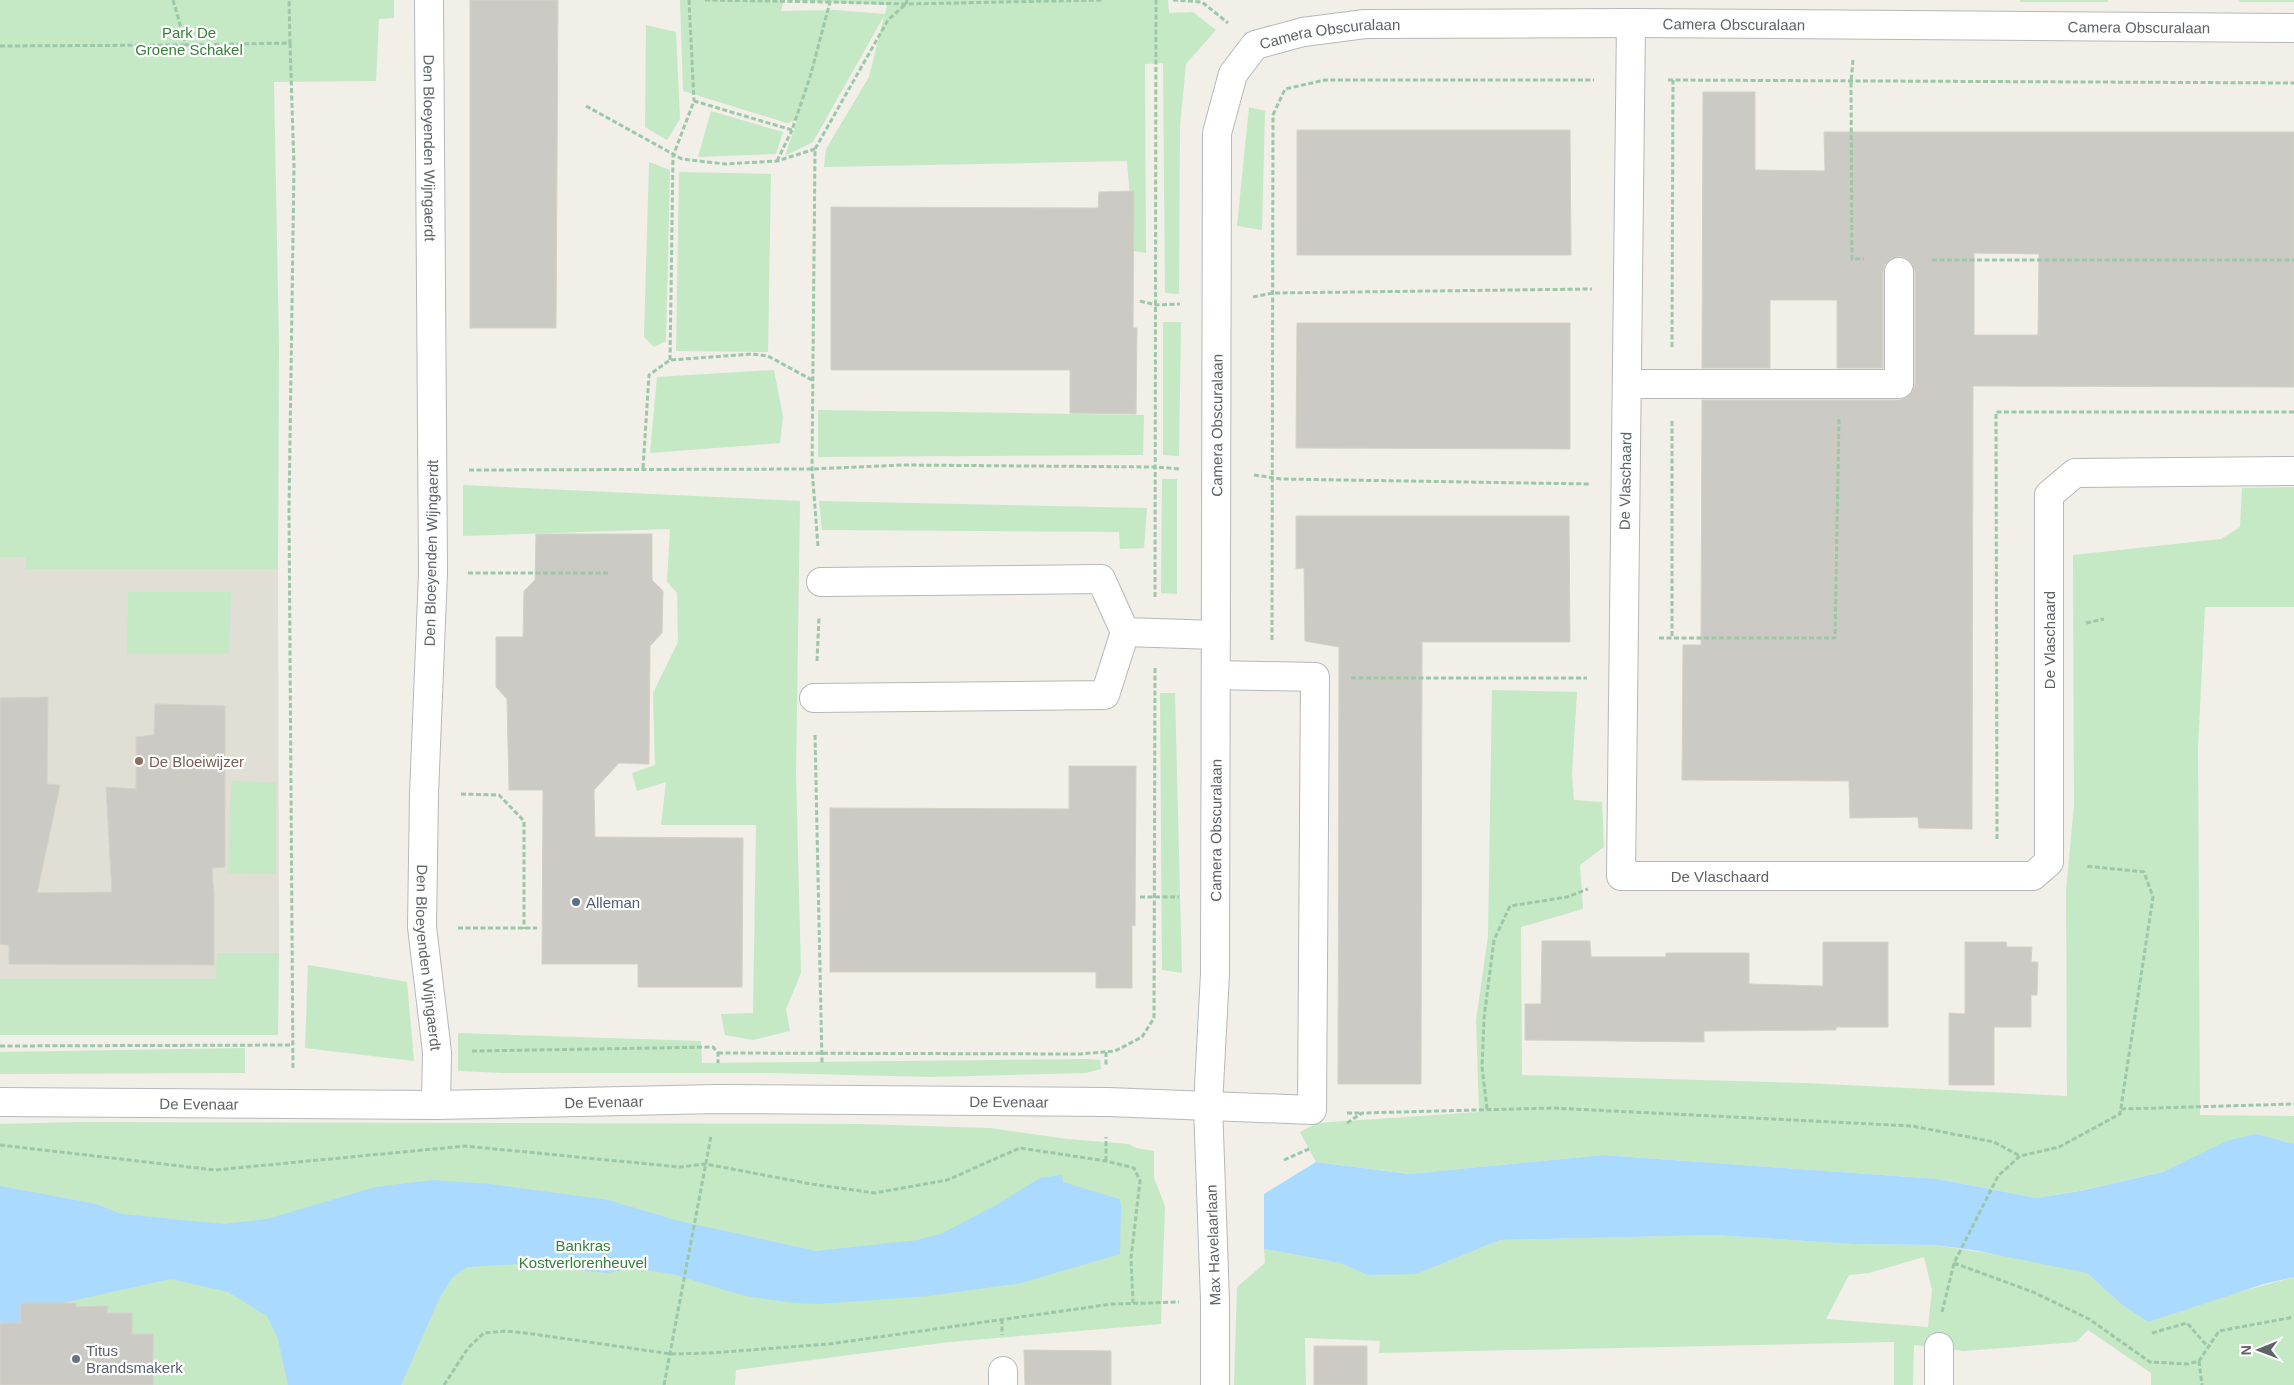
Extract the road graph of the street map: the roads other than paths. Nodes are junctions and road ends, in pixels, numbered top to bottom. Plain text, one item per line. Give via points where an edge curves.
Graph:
1 (428, 0) edge
2 (1631, 23) junction
3 (2294, 28) edge
4 (1898, 266) road end
5 (1627, 384) junction
6 (2294, 471) edge
7 (821, 582) road end
8 (1125, 632) junction
9 (1216, 635) junction
10 (1216, 675) junction
11 (814, 698) road end
12 (0, 1102) edge
13 (436, 1105) junction
14 (1208, 1105) junction
15 (1939, 1347) road end
16 (1215, 1385) edge
17 (1939, 1385) edge

1 - 13 street, Den Bloeyenden Wijngaerdt via 433,573 422,927 437,1052
2 - 3 street, Camera Obscuralaan
2 - 5 street, De Vlaschaard
2 - 9 street, Camera Obscuralaan via 1366,24 1303,32 1255,46 1233,74 1217,133
4 - 5 street via 1899,384
5 - 6 street, De Vlaschaard via 1621,876 2032,876 2049,862 2049,495 2075,474
7 - 8 street via 1101,578
8 - 9 street
8 - 11 street via 1106,695
9 - 10 street, Camera Obscuralaan
10 - 14 street, Camera Obscuralaan via 1216,974
10 - 14 street, De Evenaar via 1315,677 1312,1110
12 - 13 street, De Evenaar
13 - 14 street, De Evenaar via 718,1099
14 - 16 street, Max Havelaarlaan
15 - 17 street

